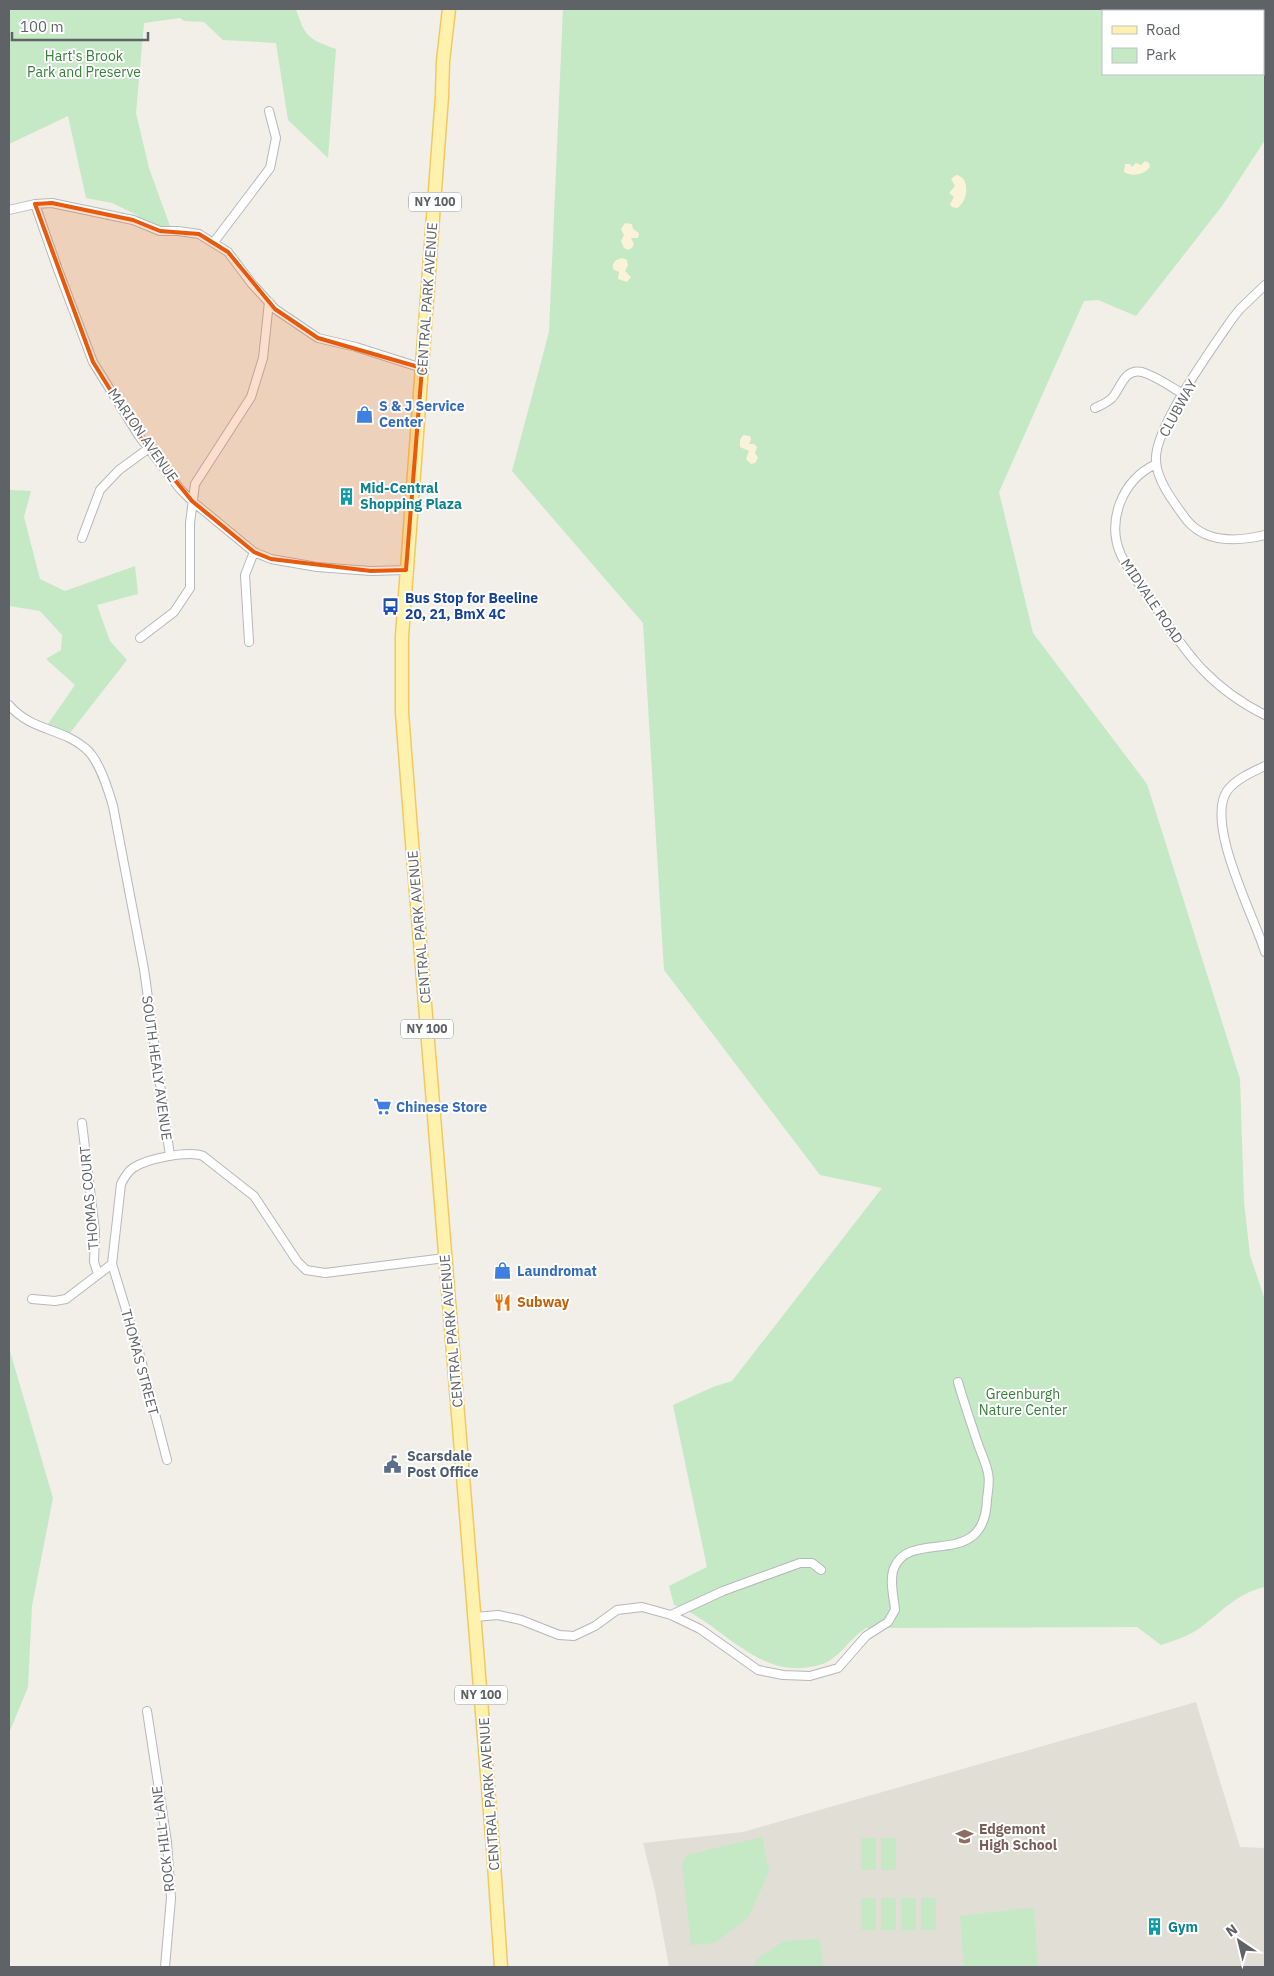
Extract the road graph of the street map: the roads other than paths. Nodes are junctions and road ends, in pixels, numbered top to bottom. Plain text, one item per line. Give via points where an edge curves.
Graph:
1 (449, 9) edge
2 (269, 111) dead end
3 (35, 204) junction
4 (9, 210) edge
5 (214, 242) junction
6 (1265, 285) edge
7 (269, 302) junction
8 (422, 368) junction
9 (1184, 394) junction
10 (1095, 408) dead end
11 (149, 448) junction
12 (1156, 464) junction
13 (192, 501) junction
14 (1265, 535) edge
15 (82, 538) dead end
16 (254, 552) junction
17 (406, 570) junction
18 (140, 638) dead end
19 (249, 642) dead end
20 (9, 705) edge
21 (1265, 715) edge
22 (1265, 766) edge
23 (1265, 952) edge
24 (82, 1123) dead end
25 (170, 1156) junction
26 (445, 1258) junction
27 (112, 1264) junction
28 (98, 1274) junction
29 (32, 1299) dead end
30 (958, 1382) dead end
31 (167, 1460) dead end
32 (821, 1570) dead end
33 (671, 1615) junction
34 (475, 1618) junction
35 (146, 1712) dead end
36 (165, 1967) edge
37 (500, 1967) edge

1 - 8 main road, CENTRAL PARK AVENUE / NY 100
2 - 5 street via 276,138 270,168
3 - 4 street
3 - 5 street via 52,203 124,218 160,231 199,234
3 - 11 street, MARION AVENUE via 93,362
5 - 7 street via 228,252
6 - 9 street, CLUBWAY via 1232,319
7 - 8 street via 318,338
7 - 13 street via 263,358 251,398 198,478
8 - 17 main road, CENTRAL PARK AVENUE / NY 100
9 - 10 street via 1146,374 1133,372 1125,376 1113,397
9 - 12 street, CLUBWAY via 1158,443
11 - 13 street, MARION AVENUE
11 - 15 street via 119,470 100,490
12 - 14 street via 1166,489 1193,527 1223,540
12 - 21 street, MIDVALE ROAD via 1139,475 1116,511 1114,527 1121,555 1198,667 1228,692
13 - 16 street, MARION AVENUE
13 - 18 street via 190,588 174,612
16 - 17 street, MARION AVENUE via 271,559 317,567
16 - 19 street via 246,575
17 - 26 main road, CENTRAL PARK AVENUE / NY 100 via 402,713
20 - 25 street, SOUTH HEALY AVENUE via 32,723 86,748 95,760 107,789 142,952
22 - 23 street via 1239,780 1227,791 1221,817 1231,859
24 - 28 street, THOMAS COURT via 95,1231 94,1262
25 - 26 street, SOUTH HEALY AVENUE via 203,1156 249,1191 306,1270 332,1273
25 - 27 street, THOMAS STREET via 134,1167 123,1179
26 - 34 main road, CENTRAL PARK AVENUE / NY 100
27 - 28 street
27 - 31 street, THOMAS STREET
28 - 29 street via 66,1299
30 - 33 street via 988,1474 987,1510 983,1525 980,1532 968,1540 914,1552 900,1560 892,1575 895,1610 892,1616 866,1636 838,1668 810,1676 758,1670 700,1629
32 - 33 street via 812,1563 800,1563 723,1591
33 - 34 street via 642,1607 618,1610 596,1626 574,1636 559,1635 521,1620 498,1616
34 - 37 main road, CENTRAL PARK AVENUE / NY 100
35 - 36 street, ROCK HILL LANE via 167,1842 170,1888

